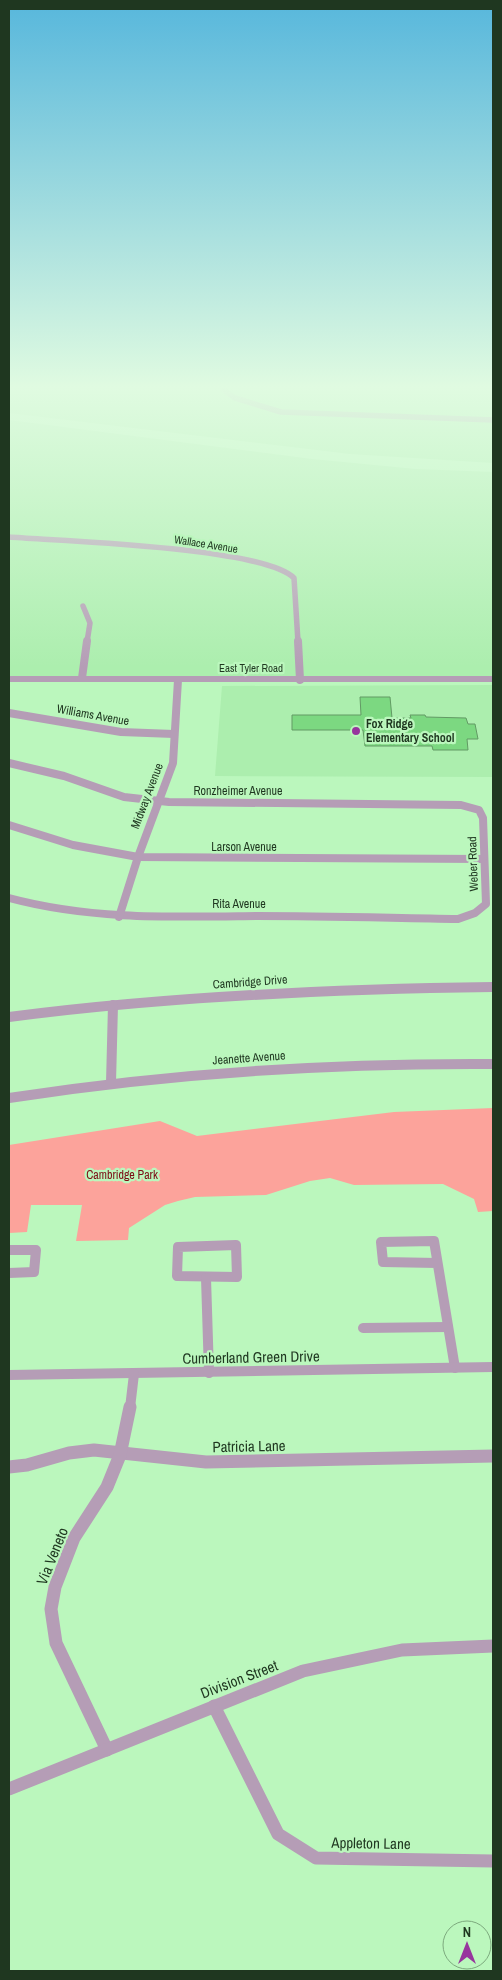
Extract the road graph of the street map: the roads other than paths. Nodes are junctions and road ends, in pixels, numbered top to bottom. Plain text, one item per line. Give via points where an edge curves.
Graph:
1 (9, 537) edge
2 (84, 606) dead end
3 (82, 678) junction
4 (9, 679) edge
5 (493, 679) edge
6 (178, 680) junction
7 (300, 680) junction
8 (9, 713) edge
9 (174, 734) junction
10 (9, 763) edge
11 (158, 801) junction
12 (473, 808) joint
13 (9, 825) edge
14 (138, 857) junction
15 (483, 859) junction
16 (9, 898) edge
17 (470, 915) joint
18 (119, 917) junction
19 (493, 987) edge
20 (113, 1005) junction
21 (9, 1017) edge
22 (493, 1064) edge
23 (110, 1083) junction
24 (9, 1098) edge
25 (9, 1250) edge
26 (437, 1263) junction
27 (9, 1273) edge
28 (206, 1278) junction
29 (448, 1327) junction
30 (363, 1328) dead end
31 (493, 1367) edge
32 (454, 1368) junction
33 (209, 1373) junction
34 (134, 1374) junction
35 (9, 1375) edge
36 (120, 1455) junction
37 (493, 1456) edge
38 (9, 1466) edge
39 (493, 1646) edge
40 (214, 1706) junction
41 (107, 1750) junction
42 (9, 1789) edge
43 (493, 1861) edge

1 - 7 street, Wallace Avenue via 188,550 285,570 294,578
2 - 3 street via 90,623
3 - 4 street, East Tyler Road
3 - 6 street, East Tyler Road
5 - 7 street, East Tyler Road
6 - 7 street, East Tyler Road
6 - 9 street, Midway Avenue
8 - 9 street, Williams Avenue via 121,732
9 - 11 street, Midway Avenue via 173,763
10 - 11 street, Ronzheimer Avenue via 64,776 124,797
11 - 12 street, Ronzheimer Avenue via 432,804
11 - 14 street, Midway Avenue
12 - 15 street, Weber Road via 479,810 483,818
13 - 14 street, Larson Avenue via 72,846
14 - 15 street, Larson Avenue
14 - 18 street, Midway Avenue
15 - 17 street, Weber Road via 486,904
16 - 18 street, Rita Avenue via 51,910
17 - 18 street, Rita Avenue via 458,919
19 - 20 street, Cambridge Drive via 279,992
20 - 21 street, Cambridge Drive
20 - 23 street
22 - 23 street, Jeanette Avenue via 409,1062 344,1065
23 - 24 street, Jeanette Avenue
25 - 27 street via 36,1250 34,1272
26 - 26 street via 434,1241 381,1242 383,1262
26 - 29 street
28 - 28 street via 237,1277 236,1245 178,1247 177,1276
28 - 33 street
29 - 30 street
29 - 32 street
31 - 32 street, Cumberland Green Drive
32 - 33 street, Cumberland Green Drive
33 - 34 street, Cumberland Green Drive
34 - 35 street, Cumberland Green Drive
34 - 36 street, Via Veneto
36 - 37 street, Patricia Lane via 206,1462
36 - 38 street, Patricia Lane via 94,1450
36 - 41 street, Via Veneto via 107,1487 74,1538 55,1587 51,1608 56,1643
39 - 40 street, Division Street via 402,1650 342,1661 303,1671
40 - 41 street, Division Street
40 - 43 street, Appleton Lane via 278,1834 316,1858
41 - 42 street, Division Street

